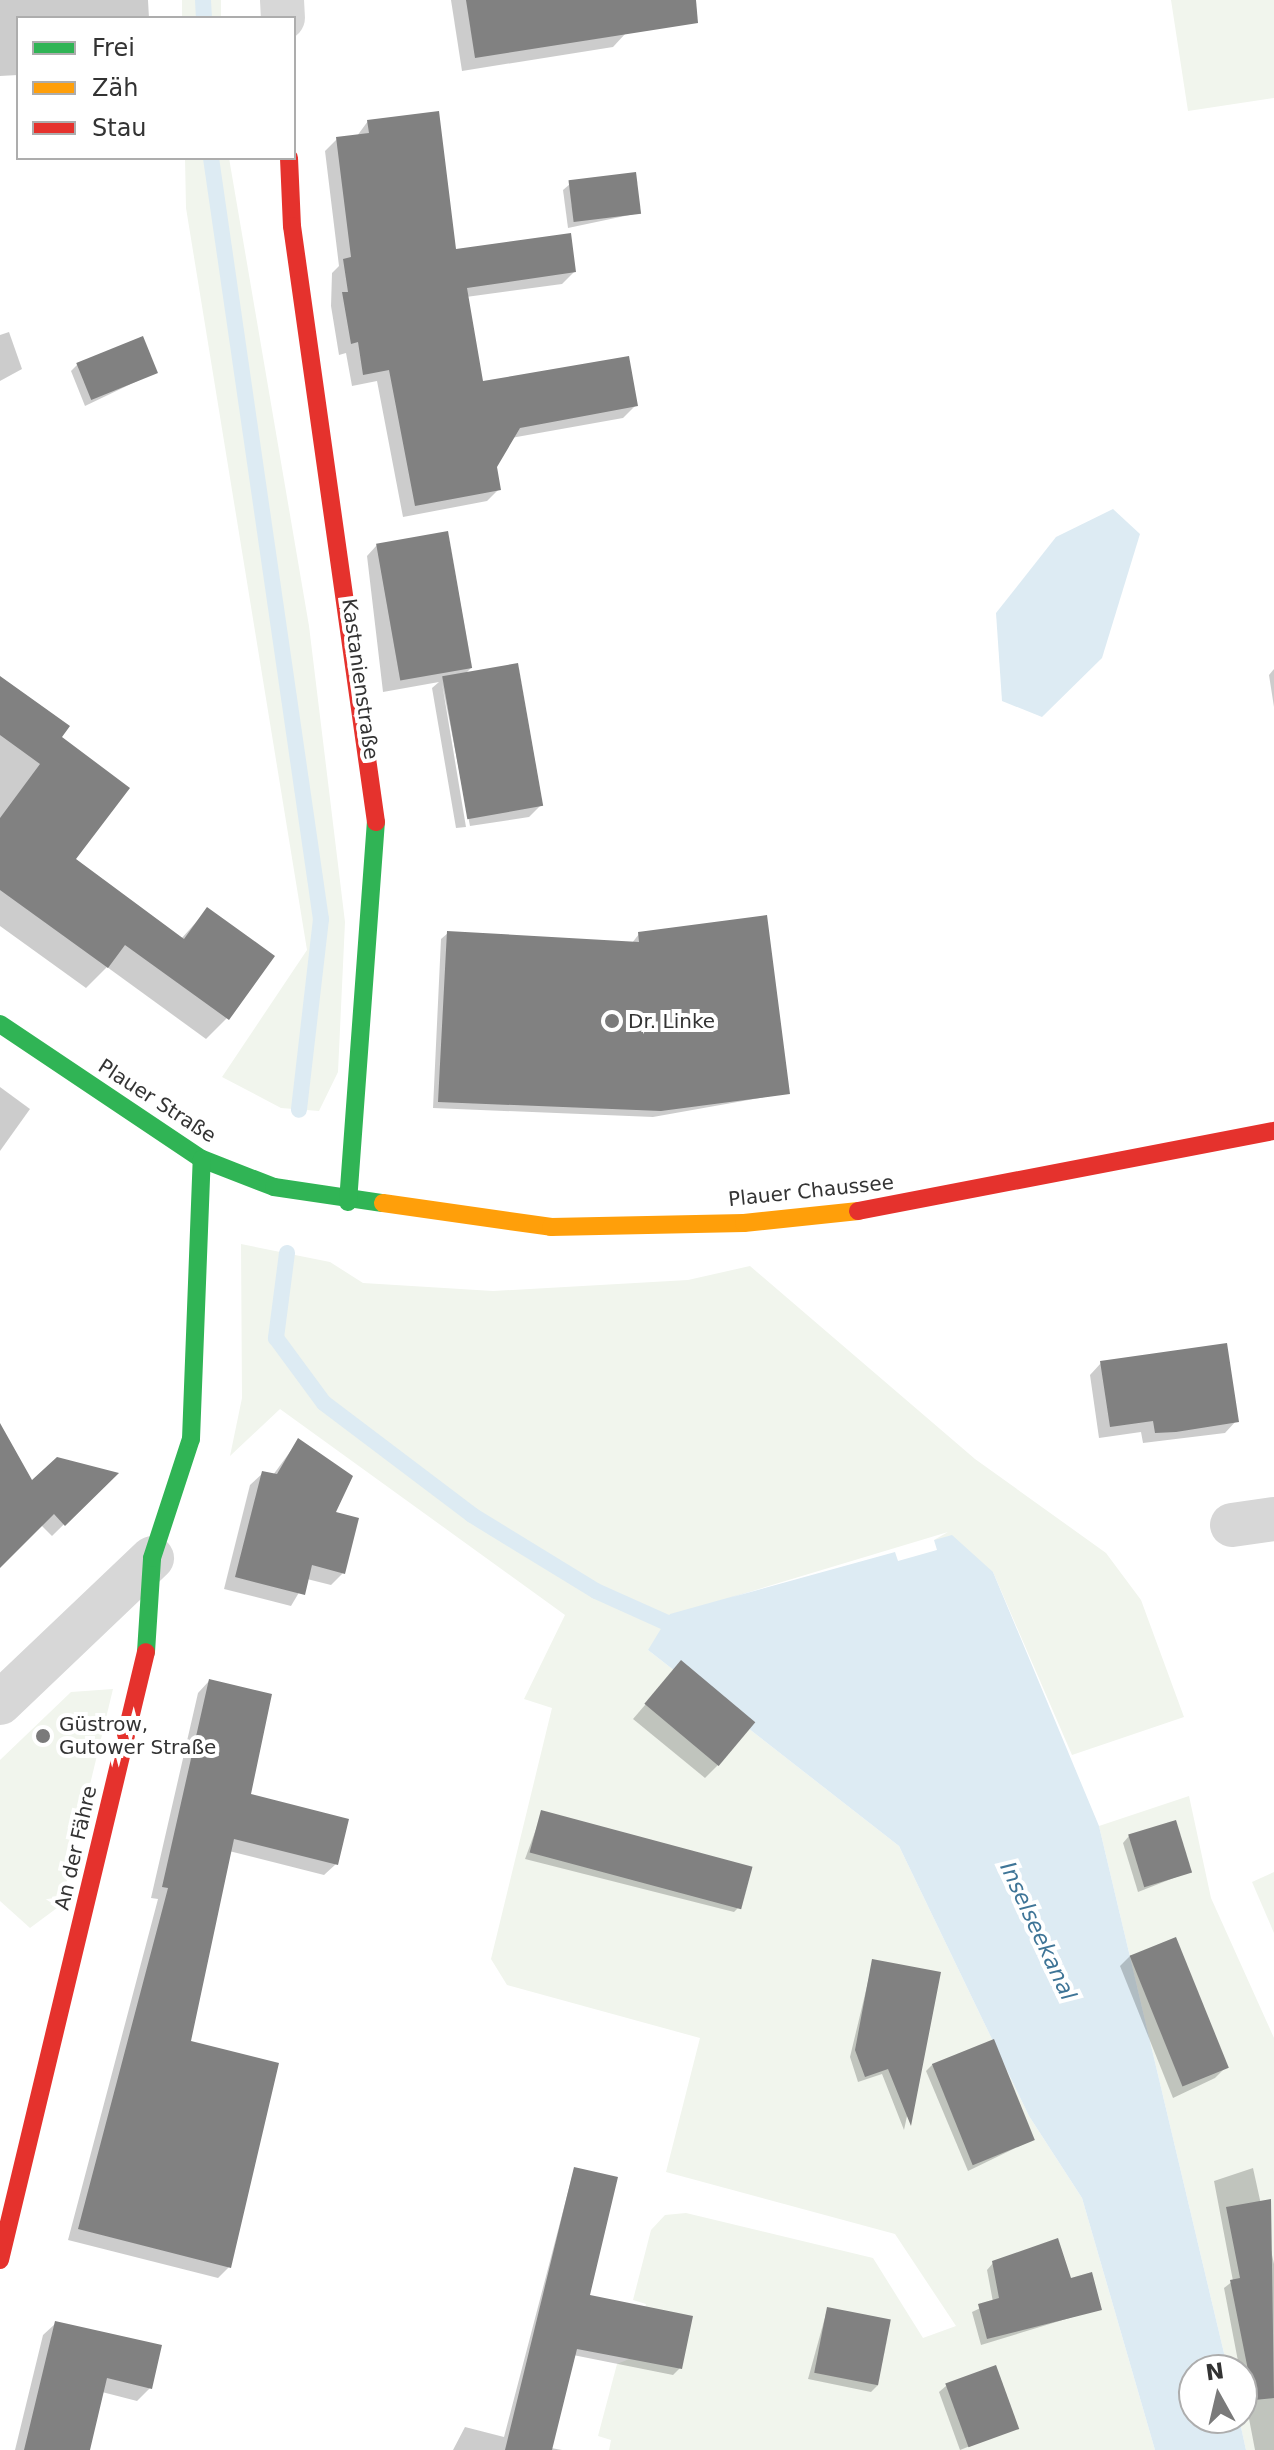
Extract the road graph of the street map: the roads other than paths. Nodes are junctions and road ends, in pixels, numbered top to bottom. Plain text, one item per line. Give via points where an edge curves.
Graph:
1 (289, 160) edge
2 (0, 1024) edge
3 (1274, 1131) edge
4 (202, 1159) junction
5 (348, 1202) junction
6 (152, 1558) junction
7 (0, 1703) edge
8 (0, 2260) edge

1 - 5 street, Kastanienstraße via 292,226 376,807 376,896
2 - 4 street, Plauer Straße
3 - 5 street, Plauer Chaussee via 868,1210 744,1223 551,1227
4 - 5 street, Plauer Straße via 274,1187
4 - 6 street, An der Fähre via 191,1439
6 - 7 street
6 - 8 street, An der Fähre via 148,1643

